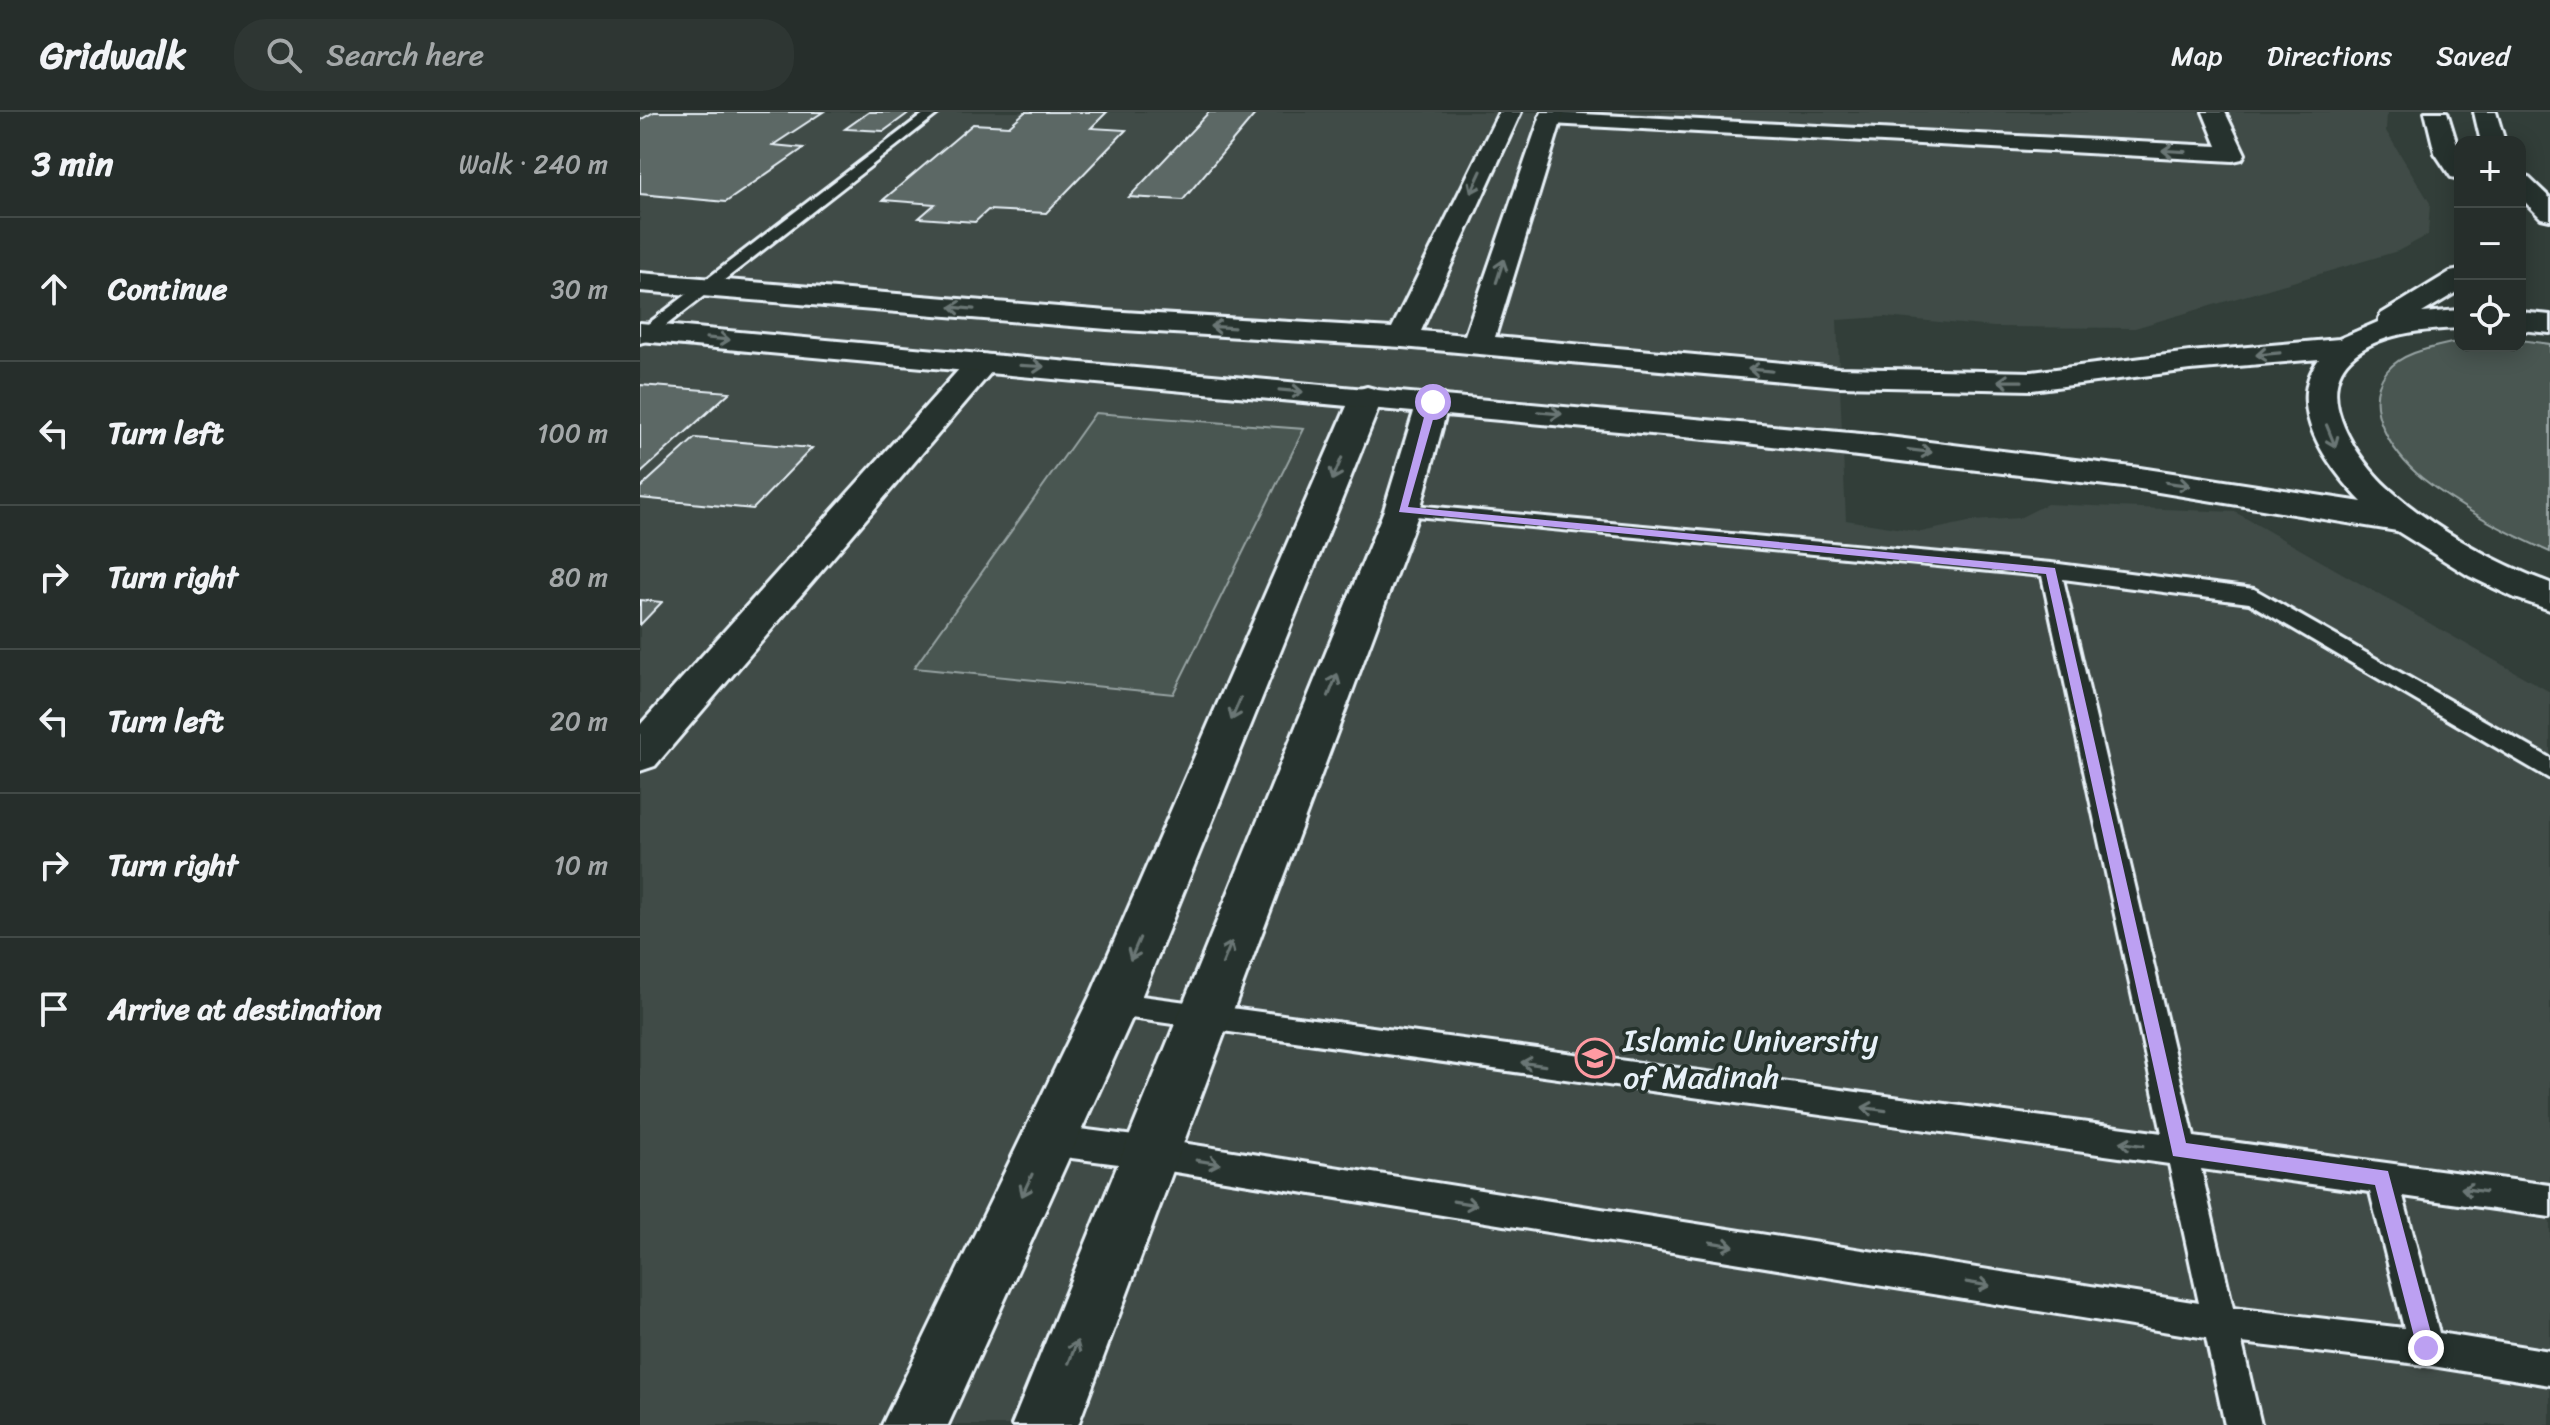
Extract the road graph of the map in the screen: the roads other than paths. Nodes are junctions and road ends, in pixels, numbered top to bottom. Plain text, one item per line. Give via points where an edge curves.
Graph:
1 (934, 112) edge
2 (1510, 112) edge
3 (1993, 112) edge
4 (2214, 112) edge
5 (2436, 112) edge
6 (2485, 112) edge
7 (1549, 122) edge
8 (1871, 123) edge
9 (2491, 136) edge
10 (1998, 141) junction
11 (2233, 154) junction
12 (2454, 163) edge
13 (2526, 189) edge
14 (2550, 212) edge
15 (2457, 280) edge
16 (640, 282) edge
17 (704, 286) junction
18 (2454, 319) edge
19 (2526, 322) edge
20 (2550, 324) edge
21 (1260, 330) junction
22 (642, 334) edge
23 (1402, 338) junction
24 (2355, 342) junction
25 (1477, 345) junction
26 (982, 363) junction
27 (1224, 385) junction
28 (1367, 397) junction
29 (1433, 402) junction
30 (1402, 510) junction
31 (2407, 521) junction
32 (2487, 567) junction
33 (2051, 570) junction
34 (2550, 597) edge
35 (2550, 606) edge
36 (640, 754) edge
37 (2550, 770) edge
38 (1112, 1005) junction
39 (1201, 1019) junction
40 (1048, 1140) junction
41 (2179, 1150) junction
42 (1150, 1153) junction
43 (2382, 1177) junction
44 (2550, 1201) edge
45 (2219, 1323) junction
46 (2426, 1348) junction
47 (2550, 1368) edge
48 (915, 1425) edge
49 (1045, 1425) edge
50 (2243, 1425) edge

1 - 17 lane
2 -> 23 main road
3 - 10 main road
4 - 11 main road
5 - 12 main road
6 - 9 main road
7 - 8 main road
7 - 11 main road via 2212,175
25 -> 7 main road
8 - 10 main road
11 -> 10 main road
13 - 14 main road
15 - 24 main road
16 - 17 main road
21 -> 17 main road
17 - 22 lane
18 - 24 main road via 2417,322
19 - 20 main road
21 - 23 main road
21 - 27 main road
22 -> 26 main road
23 - 25 main road
24 -> 25 main road via 2032,381 1838,377
24 -> 31 main road via 2330,363 2318,399 2332,444 2373,494
26 -> 27 main road
26 - 36 main road
27 -> 28 main road
28 - 29 main road
28 -> 38 main road
29 - 30 main road
29 -> 31 main road via 1843,441 2137,478
30 - 33 lane
39 -> 30 main road
31 - 32 main road
32 - 34 main road
32 - 35 main road
33 - 37 lane via 2254,596
33 - 41 lane
38 - 39 lane
38 - 40 main road
41 -> 39 lane
39 - 42 main road
40 - 42 lane
40 -> 48 main road
41 - 43 lane
41 - 45 lane
42 -> 45 lane
49 -> 42 main road
44 -> 43 lane
43 - 46 lane
45 - 46 lane
45 - 50 lane
46 - 47 lane

